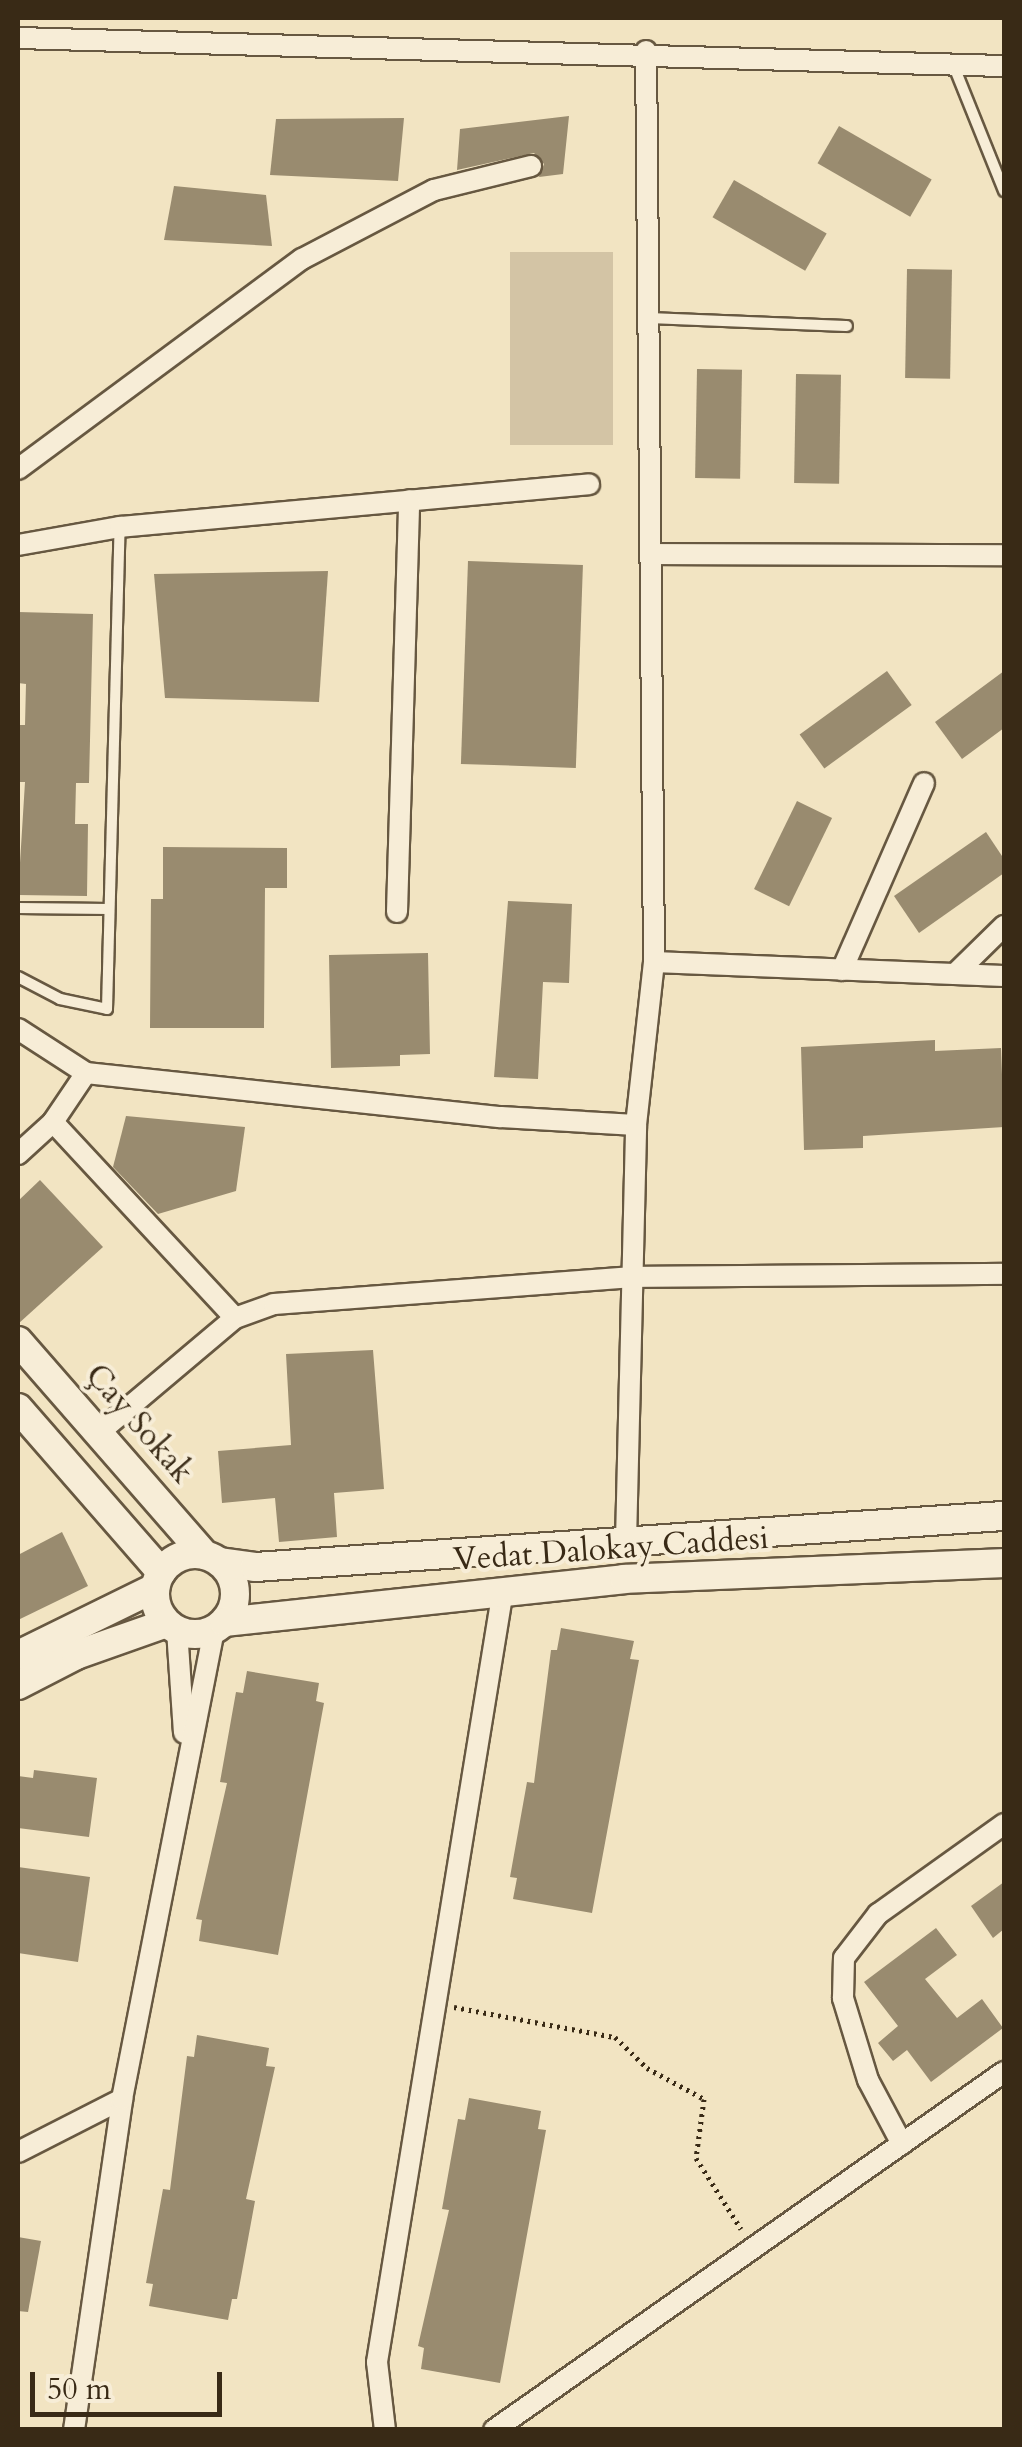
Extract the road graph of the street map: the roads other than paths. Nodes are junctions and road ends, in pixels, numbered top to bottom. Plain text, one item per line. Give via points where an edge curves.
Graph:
1 (18, 38) edge
2 (646, 51) junction
3 (953, 63) junction
4 (1004, 66) edge
5 (531, 166) dead end
6 (1004, 190) edge
7 (647, 318) junction
8 (848, 326) dead end
9 (18, 469) edge
10 (589, 484) dead end
11 (409, 500) junction
12 (120, 527) junction
13 (18, 545) edge
14 (651, 554) junction
15 (1004, 555) edge
16 (924, 782) dead end
17 (18, 908) edge
18 (110, 908) junction
19 (397, 912) dead end
20 (1004, 926) edge
21 (654, 962) junction
22 (842, 970) junction
23 (954, 974) junction
24 (1004, 976) edge
25 (18, 977) edge
26 (18, 1029) edge
27 (86, 1073) junction
28 (53, 1122) junction
29 (636, 1124) junction
30 (18, 1154) edge
31 (1004, 1274) edge
32 (633, 1278) junction
33 (235, 1318) junction
34 (18, 1342) edge
35 (18, 1408) edge
36 (102, 1430) junction
37 (1004, 1516) edge
38 (626, 1542) junction
39 (212, 1558) junction
40 (1004, 1563) edge
41 (158, 1580) junction
42 (503, 1590) junction
43 (219, 1625) junction
44 (172, 1626) junction
45 (18, 1654) edge
46 (18, 1685) edge
47 (186, 1756) junction
48 (1004, 1824) edge
49 (1004, 2072) edge
50 (122, 2099) junction
51 (902, 2144) junction
52 (18, 2152) edge
53 (74, 2430) edge
54 (385, 2430) edge
55 (494, 2430) edge

1 - 2 street
2 - 3 street
2 - 7 street
3 - 4 street
3 - 6 lane
5 - 9 street via 434,190 302,260
7 - 8 lane
7 - 14 street
10 - 11 street
11 - 12 street
11 - 19 street
12 - 13 street
12 - 18 lane
14 - 15 street
14 - 21 street
16 - 22 street
17 - 18 lane
18 - 25 lane via 107,1009 60,999
20 - 23 street
21 - 22 street
21 - 29 street
22 - 23 street
23 - 24 street
26 - 27 street
27 - 28 street
27 - 29 street via 501,1117
28 - 30 street
28 - 33 street
29 - 32 street
31 - 32 street
32 - 33 street via 274,1304
32 - 38 street
33 - 36 street
34 - 36 main road, Çay Sokak
35 - 41 main road
36 - 39 main road, Çay Sokak
37 - 38 main road
38 - 39 main road via 255,1567
39 - 41 main road via 180,1556
39 - 43 main road via 234,1584
40 - 42 main road, Vedat Dalokay Caddesi via 624,1578
41 - 44 main road
41 - 45 main road
42 - 43 main road, Vedat Dalokay Caddesi
42 - 54 street via 377,2362
43 - 44 main road
43 - 47 street
44 - 46 main road via 76,1655
44 - 47 street
47 - 50 street
48 - 51 street via 878,1914 844,1958 843,1998 868,2080
49 - 51 street
50 - 52 street
50 - 53 street
51 - 55 street

